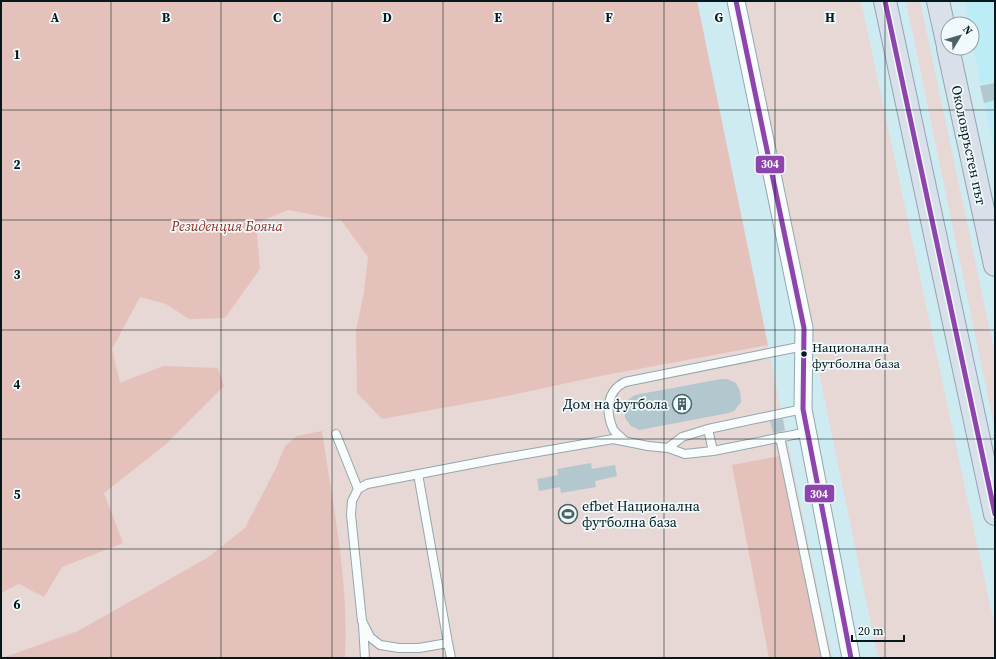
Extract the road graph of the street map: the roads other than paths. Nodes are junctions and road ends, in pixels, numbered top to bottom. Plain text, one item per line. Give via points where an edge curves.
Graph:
1 (736, 1) edge
2 (885, 1) edge
3 (938, 1) edge
4 (941, 16) edge
5 (950, 56) edge
6 (995, 265) edge
7 (805, 346) junction
8 (803, 409) junction
9 (708, 429) junction
10 (808, 432) junction
11 (336, 434) dead end
12 (780, 437) junction
13 (624, 440) junction
14 (668, 448) junction
15 (713, 451) junction
16 (418, 474) junction
17 (358, 489) junction
18 (995, 514) edge
19 (362, 621) junction
20 (448, 643) junction
21 (366, 658) edge
22 (450, 658) edge
23 (826, 658) edge
24 (851, 658) edge

1 - 7 street via 804,328
2 - 18 highway
3 - 4 highway, Околовръстен път
5 - 6 highway, Околовръстен път
7 - 8 street
7 - 13 lane via 625,382 618,386 609,398 609,414 614,430
8 - 9 lane
8 - 10 street
9 - 14 lane via 682,437
9 - 15 lane
10 - 12 lane
10 - 24 street
11 - 17 lane
12 - 15 lane
12 - 23 lane
13 - 14 lane
13 - 16 lane via 599,440
14 - 15 lane via 685,454
16 - 17 lane via 367,484
16 - 20 lane
17 - 19 lane via 352,501 351,515
19 - 20 lane via 370,637 380,644 399,648 419,648
19 - 21 lane
20 - 22 lane

